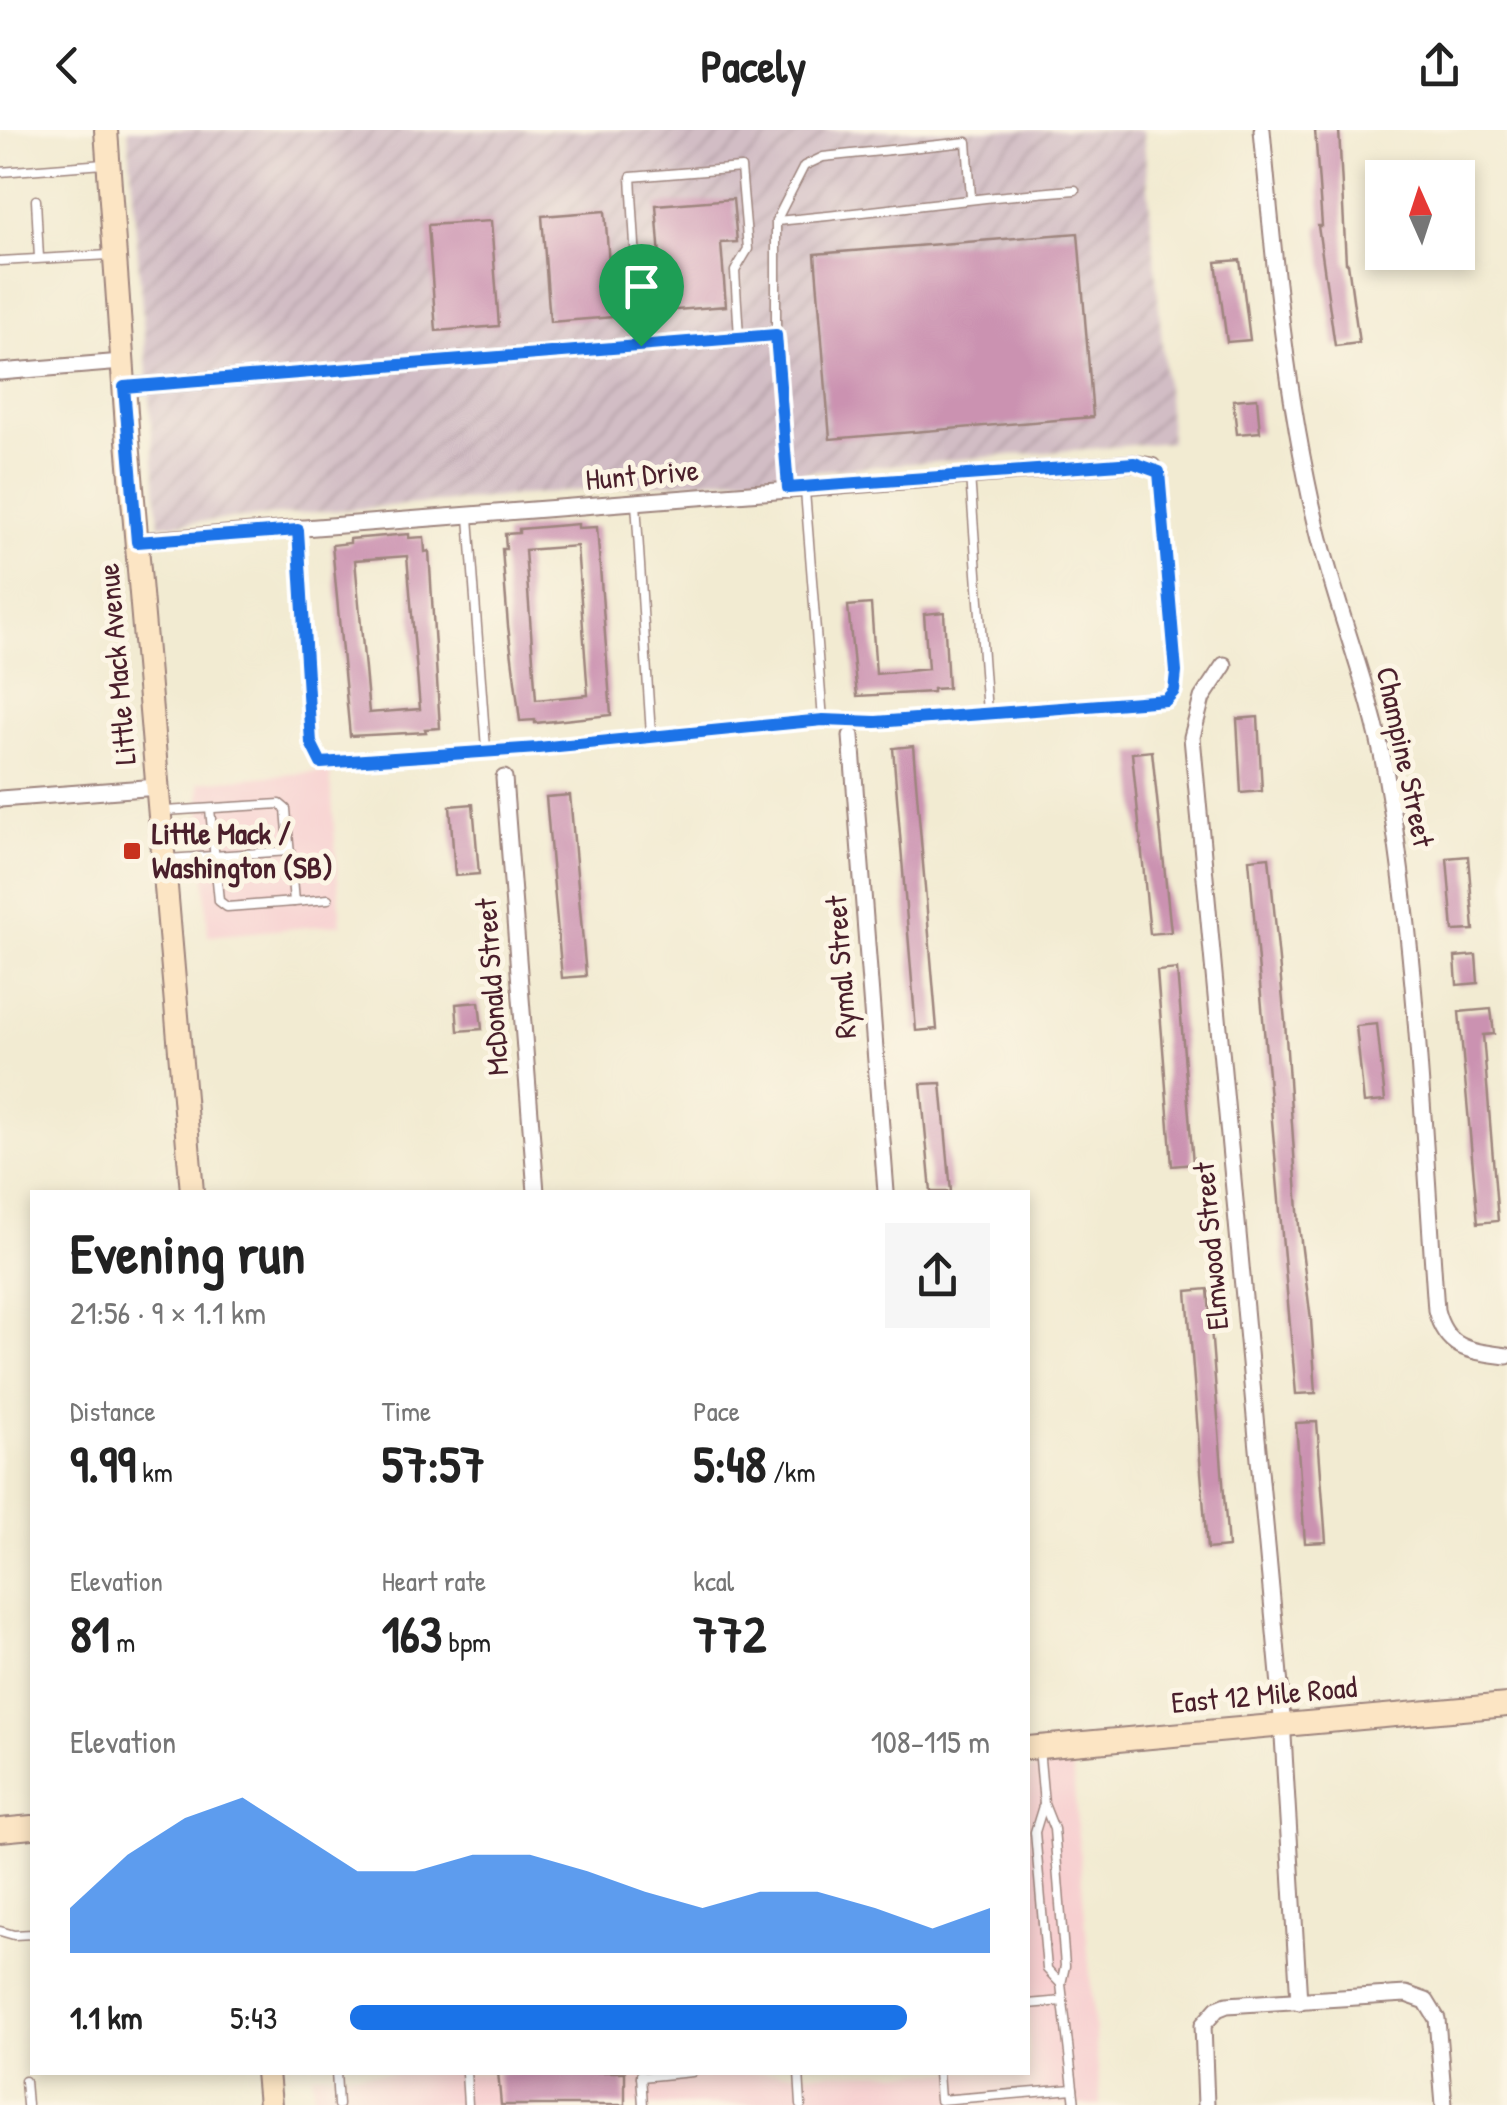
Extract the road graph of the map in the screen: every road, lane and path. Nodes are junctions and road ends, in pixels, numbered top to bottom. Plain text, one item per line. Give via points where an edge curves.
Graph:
1 (106, 130) edge
2 (1262, 130) edge
3 (109, 163) junction
4 (0, 172) edge
5 (1075, 190) dead end
6 (971, 197) junction
7 (36, 200) dead end
8 (776, 221) junction
9 (115, 254) junction
10 (39, 258) junction
11 (0, 261) edge
12 (776, 335) junction
13 (739, 337) junction
14 (641, 346) junction
15 (122, 362) junction
16 (0, 372) edge
17 (124, 387) junction
18 (1152, 466) joint
19 (970, 475) junction
20 (797, 488) junction
21 (636, 504) junction
22 (469, 517) junction
23 (298, 530) junction
24 (137, 542) junction
25 (1224, 665) dead end
26 (987, 714) junction
27 (823, 720) junction
28 (651, 735) junction
29 (850, 736) dead end
30 (486, 749) junction
31 (504, 778) dead end
32 (158, 787) junction
33 (0, 799) edge
34 (210, 809) junction
35 (160, 811) junction
36 (290, 850) junction
37 (214, 856) junction
38 (163, 860) junction
39 (328, 898) dead end
40 (294, 902) junction
41 (192, 1190) edge
42 (536, 1190) edge
43 (886, 1190) edge
44 (1507, 1356) edge
45 (1507, 1705) edge
46 (1281, 1723) junction
47 (1033, 1747) edge
48 (1044, 1804) junction
49 (30, 1828) edge
50 (0, 1830) edge
51 (0, 1931) edge
52 (30, 1934) edge
53 (1061, 1984) junction
54 (1063, 2001) junction
55 (1299, 2002) junction
56 (1030, 2004) edge
57 (267, 2075) edge
58 (336, 2075) edge
59 (466, 2075) edge
60 (641, 2075) edge
61 (799, 2075) edge
62 (938, 2075) edge
63 (25, 2081) dead end
64 (1073, 2090) junction
65 (27, 2105) edge
66 (270, 2105) edge
67 (338, 2105) edge
68 (468, 2105) edge
69 (644, 2105) edge
70 (801, 2105) edge
71 (1075, 2105) edge
72 (1206, 2105) edge
73 (1444, 2105) edge

1 - 3 main road, Little Mack Avenue
2 - 44 street, Champine Street via 1296,430 1318,532 1372,710 1394,826 1436,1310 1450,1341
3 - 4 lane
3 - 9 main road, Little Mack Avenue
5 - 6 lane
6 - 8 lane
6 - 8 lane via 967,142 822,157 804,166
7 - 10 lane
8 - 12 lane
9 - 10 lane
9 - 15 main road, Little Mack Avenue
10 - 11 lane
12 - 13 street
12 - 20 lane
13 - 14 street
13 - 14 lane via 736,271 748,250 742,168 630,176
14 - 17 street
15 - 16 street
15 - 17 main road, Little Mack Avenue
17 - 24 main road, Little Mack Avenue
18 - 19 street, Hunt Drive
18 - 26 lane via 1159,472 1174,691 1166,700
19 - 20 street, Hunt Drive
19 - 26 lane
20 - 21 street, Hunt Drive
20 - 27 lane
21 - 22 street, Hunt Drive
21 - 28 lane
22 - 23 street, Hunt Drive
22 - 30 lane
23 - 24 street, Hunt Drive
23 - 30 lane via 311,743 321,763
24 - 32 main road, Little Mack Avenue
25 - 46 street, Elmwood Street via 1202,698 1192,737
26 - 27 lane
27 - 28 lane
28 - 30 lane
29 - 43 street, Rymal Street
31 - 42 street, McDonald Street
32 - 33 street
32 - 35 main road, Little Mack Avenue
34 - 35 lane
34 - 36 lane via 280,804
34 - 37 lane
35 - 38 main road, Little Mack Avenue
36 - 37 lane
36 - 40 lane
37 - 38 lane
37 - 40 lane via 218,901 226,907
38 - 41 main road, Little Mack Avenue
39 - 40 lane
45 - 46 main road, East 12 Mile Road
46 - 47 main road, East 12 Mile Road
46 - 55 street, Elmwood Street
47 - 48 lane
48 - 53 lane via 1054,1830
48 - 53 lane via 1035,1832 1044,1930 1048,1969
49 - 50 main road
51 - 52 lane
53 - 54 lane
54 - 56 lane
54 - 64 lane
55 - 72 street via 1227,2005 1208,2016 1202,2042
55 - 73 street via 1406,1994 1426,2001 1437,2019
57 - 66 main road
58 - 67 lane
59 - 68 lane
60 - 69 lane
61 - 70 lane
62 - 64 lane via 940,2100
63 - 65 lane
64 - 71 lane

